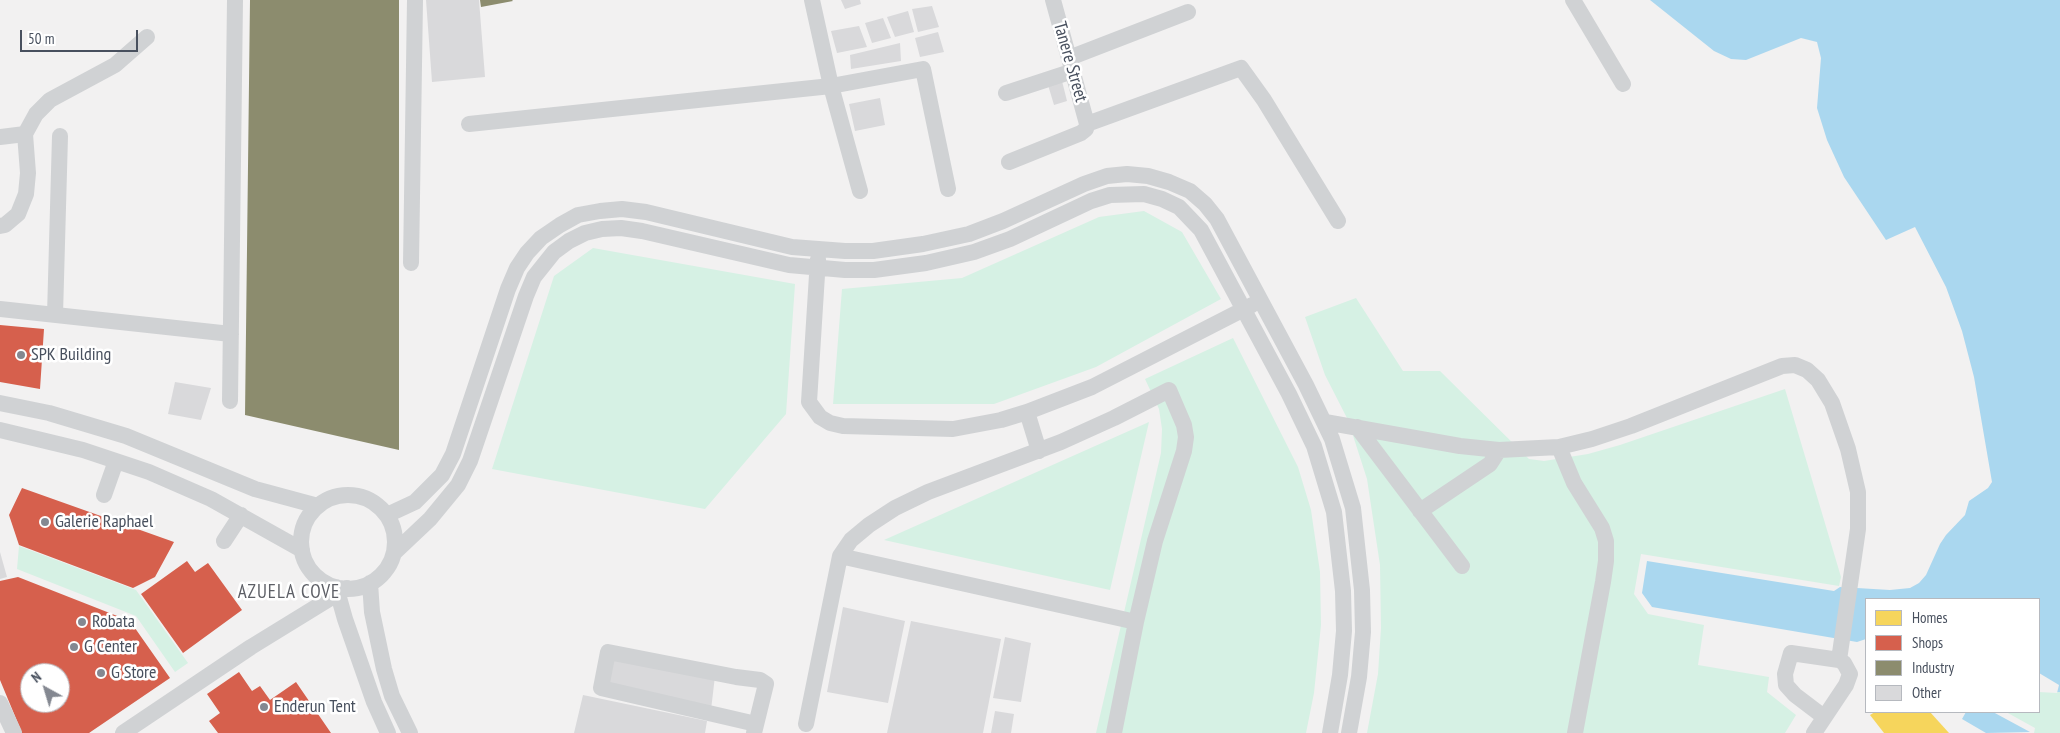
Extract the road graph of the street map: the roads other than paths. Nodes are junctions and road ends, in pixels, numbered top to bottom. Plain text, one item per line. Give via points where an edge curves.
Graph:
1 (235, 0) edge
2 (415, 0) edge
3 (812, 0) edge
4 (1053, 0) edge
5 (1573, 0) edge
6 (1188, 12) dead end
7 (147, 37) dead end
8 (1071, 65) junction
9 (1623, 84) dead end
10 (831, 86) junction
11 (1006, 93) dead end
12 (469, 124) dead end
13 (1087, 124) junction
14 (25, 134) junction
15 (60, 136) dead end
16 (0, 137) edge
17 (1009, 162) dead end
18 (948, 189) dead end
19 (860, 191) dead end
20 (1338, 221) dead end
21 (0, 226) edge
22 (758, 239) junction
23 (819, 250) junction
24 (752, 257) junction
25 (411, 263) dead end
26 (817, 268) junction
27 (1261, 300) junction
28 (0, 309) edge
29 (1244, 309) junction
30 (55, 315) junction
31 (231, 334) junction
32 (230, 401) dead end
33 (0, 403) edge
34 (1027, 412) junction
35 (1325, 422) junction
36 (1357, 427) junction
37 (0, 430) edge
38 (1558, 447) junction
39 (1499, 450) junction
40 (1039, 451) junction
41 (116, 461) junction
42 (104, 495) dead end
43 (318, 506) junction
44 (1420, 511) junction
45 (241, 515) junction
46 (387, 515) junction
47 (224, 541) dead end
48 (302, 550) junction
49 (394, 553) junction
50 (840, 556) junction
51 (1462, 566) dead end
52 (370, 583) junction
53 (340, 590) junction
54 (1136, 622) junction
55 (1839, 660) junction
56 (0, 704) edge
57 (1824, 717) junction
58 (806, 724) dead end
59 (755, 728) edge
60 (14, 733) edge
61 (123, 733) edge
62 (388, 733) edge
63 (410, 733) edge
64 (1114, 733) edge
65 (1330, 733) edge
66 (1349, 733) edge
67 (1575, 733) edge
68 (1814, 733) edge

1 - 31 street
2 - 25 street
3 - 10 street
4 - 8 street, Tanere Street
5 - 9 street
6 - 8 street
7 - 14 street via 116,65 50,100 36,114
8 - 11 street
8 - 13 street, Tanere Street
10 - 12 street
10 - 18 street via 923,69
10 - 19 street
13 - 17 street via 1081,133
13 - 20 street via 1241,68
14 - 16 street
14 - 21 street via 26,194 18,214
15 - 30 street
22 - 23 street
22 - 24 street
22 - 46 street via 622,209 578,215 541,238 514,275 453,454 442,475 415,502
23 - 26 street
23 - 27 street via 873,251 968,234 1106,176 1148,176 1190,191 1205,204 1217,219
24 - 26 street
24 - 49 street via 621,228 585,233 554,252 538,271 526,296 476,444 458,485 430,519
26 - 29 street via 874,270 936,261 1010,239 1091,201 1110,195 1144,194 1179,207 1191,217
26 - 34 street via 809,402 820,417 843,426 931,430 976,426
27 - 29 street
27 - 35 street
28 - 30 street
29 - 34 street via 1092,387
29 - 65 street via 1302,418 1334,512 1344,631
30 - 31 street
31 - 32 street
33 - 43 street via 49,413 126,436 255,489
34 - 40 street
35 - 36 street
35 - 66 street via 1353,508 1362,590 1359,677
36 - 39 street
36 - 44 street
37 - 41 street
38 - 39 street
38 - 55 street via 1631,426 1782,366 1795,365 1807,370 1818,380 1832,403 1848,449 1860,509
38 - 67 street via 1606,541 1603,582
39 - 44 street via 1485,468
40 - 50 street via 928,492 896,508 869,524 851,540
40 - 54 street via 1168,390 1184,424 1186,437 1155,541
41 - 42 street
41 - 45 street via 181,485
43 - 46 street via 338,496 360,496 371,500
43 - 48 street via 304,526
44 - 51 street
45 - 47 street
45 - 48 street
46 - 49 street via 395,533
48 - 53 street via 305,560 318,577
49 - 52 street via 385,571
50 - 54 street
50 - 58 street
52 - 53 street
52 - 63 street via 372,612 384,670 392,696
53 - 61 street
53 - 62 street via 374,702
54 - 64 street
55 - 57 street via 1848,668 1849,680
55 - 57 street via 1790,653 1785,674 1790,690
56 - 60 street
57 - 68 street
59 - 59 street via 601,688 608,652 760,680 766,684

